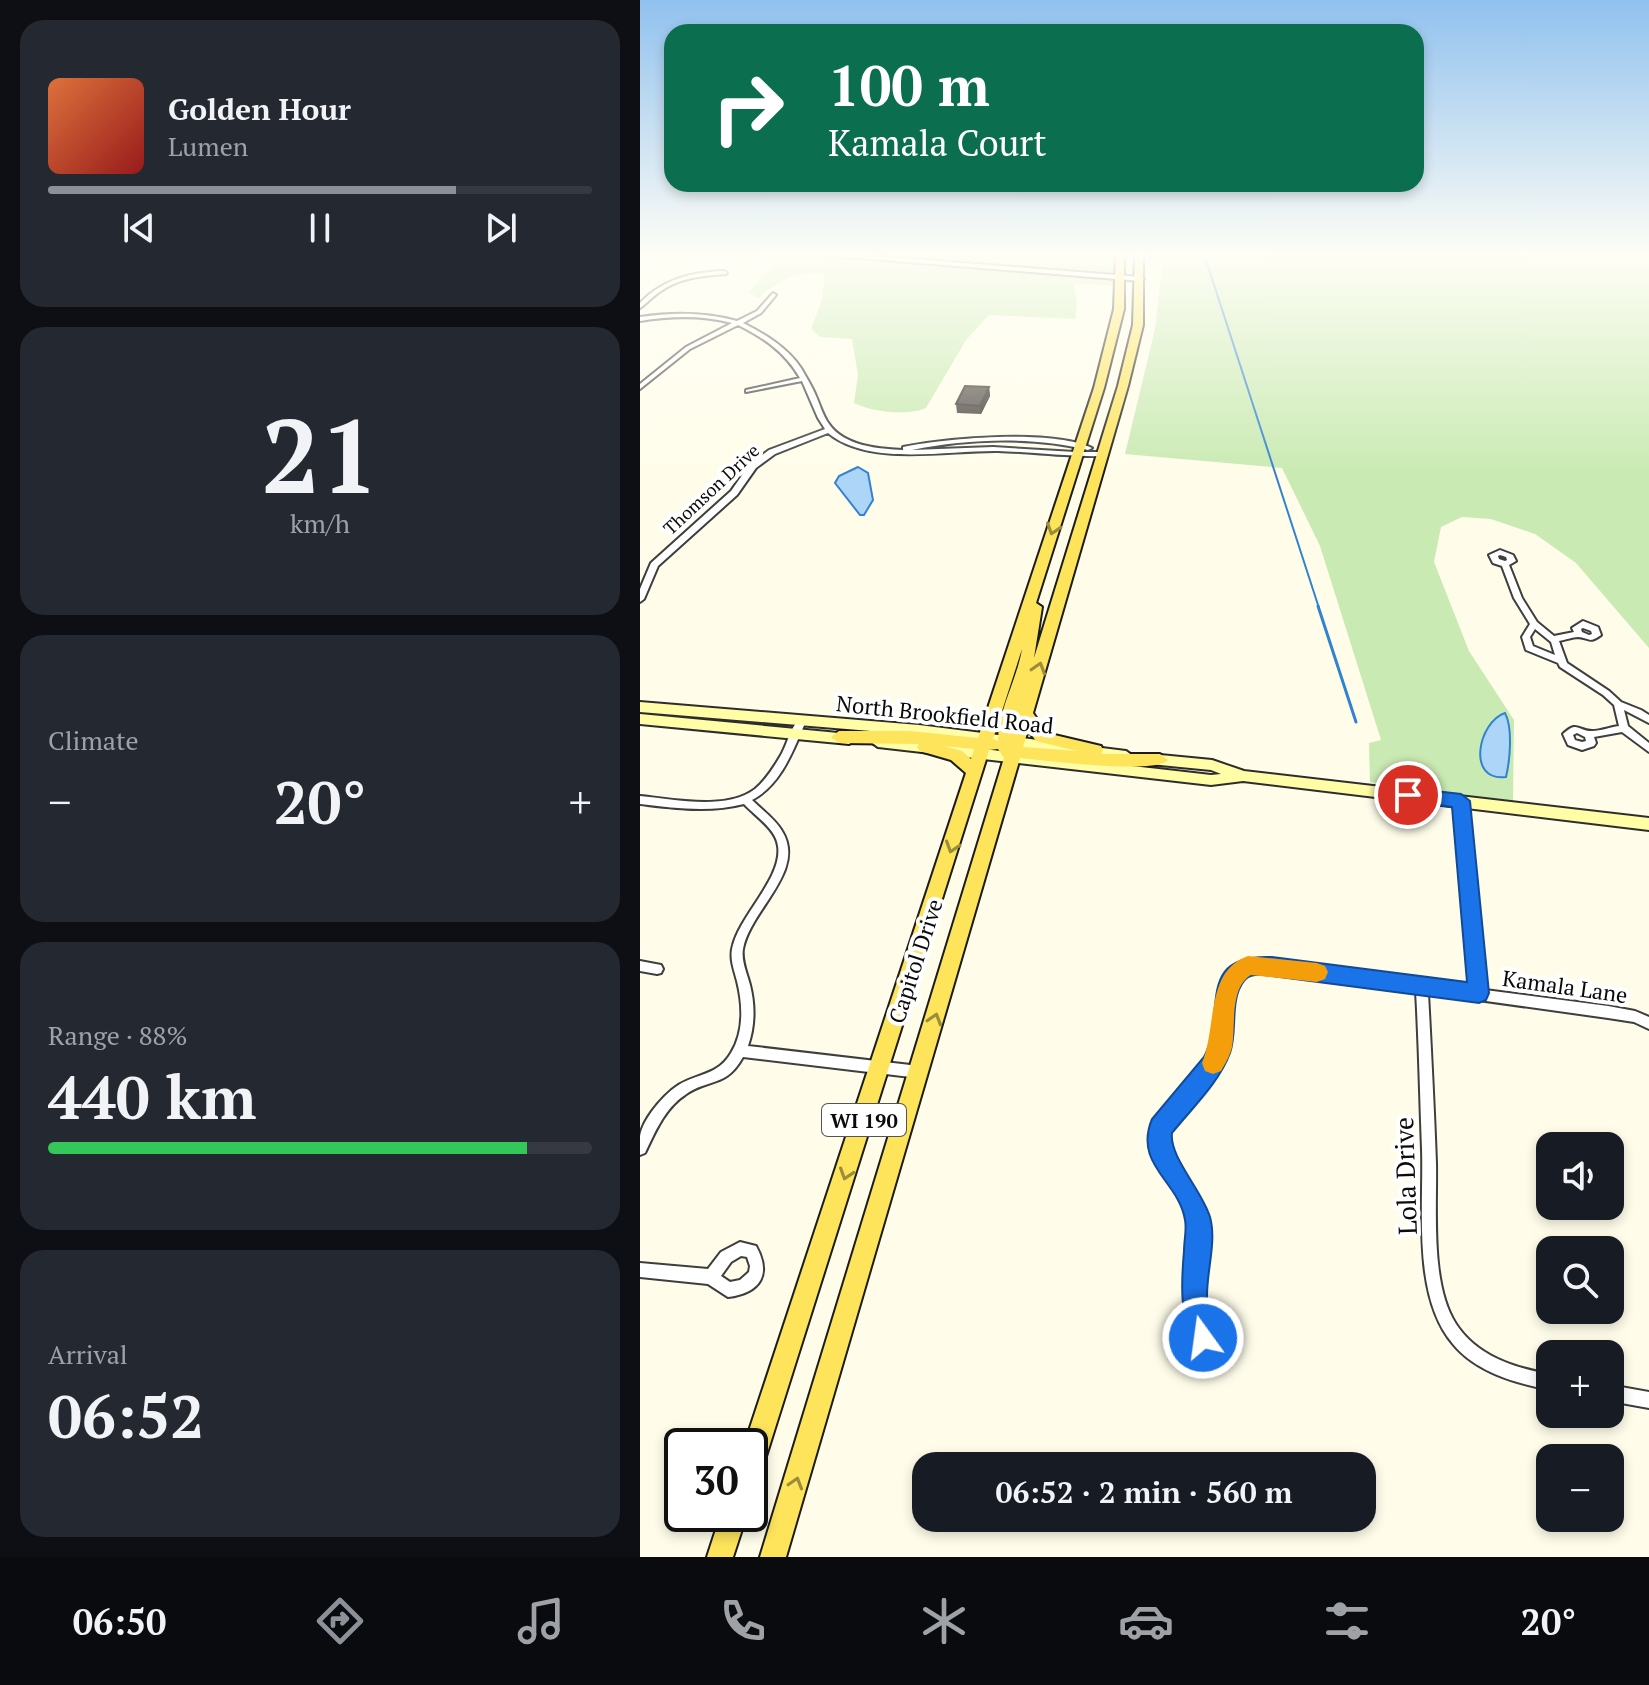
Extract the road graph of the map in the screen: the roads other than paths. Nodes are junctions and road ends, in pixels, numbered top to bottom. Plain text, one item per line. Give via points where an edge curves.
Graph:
1 (732, 327) edge
2 (748, 327) edge
3 (1115, 327) edge
4 (1137, 327) edge
5 (1106, 364) junction
6 (804, 379) junction
7 (640, 387) edge
8 (748, 391) dead end
9 (829, 430) junction
10 (1088, 452) junction
11 (1505, 564) dead end
12 (1037, 581) junction
13 (640, 599) edge
14 (1534, 624) junction
15 (1579, 634) dead end
16 (1553, 639) junction
17 (1561, 661) junction
18 (1618, 704) junction
19 (640, 707) edge
20 (1025, 713) junction
21 (640, 719) edge
22 (1649, 720) edge
23 (799, 727) junction
24 (1624, 728) junction
25 (1589, 735) dead end
26 (839, 737) junction
27 (925, 747) joint
28 (1010, 748) junction
29 (1649, 748) edge
30 (982, 752) junction
31 (1116, 755) junction
32 (1160, 760) junction
33 (1243, 776) junction
34 (640, 800) edge
35 (747, 801) junction
36 (1461, 801) junction
37 (1649, 824) edge
38 (640, 966) edge
39 (657, 969) dead end
40 (1422, 987) junction
41 (1479, 993) junction
42 (1649, 1023) edge
43 (739, 1051) junction
44 (882, 1067) junction
45 (919, 1072) junction
46 (640, 1148) edge
47 (640, 1270) edge
48 (711, 1277) dead end
49 (1203, 1338) dead end
50 (1536, 1378) edge
51 (1624, 1396) edge
52 (1649, 1400) edge
53 (763, 1428) edge
54 (728, 1532) edge
55 (720, 1557) edge
56 (773, 1557) edge

1 - 7 street via 688,348
2 - 6 street via 778,347
3 - 5 main road, Capitol Drive / WI 190
4 - 10 main road, Capitol Drive / WI 190
5 - 10 main road, Capitol Drive / WI 190
5 - 10 main road via 1095,444
6 - 8 street
6 - 9 street
9 - 10 street via 859,445 914,454 990,445
9 - 13 street, Thomson Drive via 772,452 753,466 734,493 654,565
10 -> 12 main road, Capitol Drive / WI 190
20 -> 10 main road, Capitol Drive / WI 190 via 1064,588
11 - 14 street
12 - 28 main road via 1035,621
12 - 30 main road, Capitol Drive / WI 190
14 - 16 street
14 - 17 street via 1526,637 1529,648
15 - 16 street
16 - 17 street
17 - 18 street
18 - 22 street
18 - 24 street
19 - 23 street, North Brookfield Road
20 - 28 main road, Capitol Drive / WI 190
20 - 31 main road via 1041,737
21 - 23 street, North Brookfield Road
23 - 26 street, North Brookfield Road
23 - 30 street, North Brookfield Road
23 - 35 street via 771,781
24 - 25 street
24 - 29 street
26 - 27 street, North Brookfield Road
26 - 30 main road via 910,737
27 - 30 main road via 956,755
28 - 30 main road
28 - 31 street, North Brookfield Road
28 - 32 main road via 1118,761
28 - 33 street, North Brookfield Road via 1211,780
45 -> 28 main road, Capitol Drive / WI 190
30 -> 44 main road, Capitol Drive / WI 190
31 - 32 street, North Brookfield Road
32 - 33 street, North Brookfield Road via 1212,765
33 - 36 street, North Brookfield Road
34 - 35 street via 719,807
35 - 43 street via 777,831 784,853 736,955 748,1022
36 - 37 street, North Brookfield Road
36 - 41 street
38 - 39 street
40 - 41 street, Kamala Lane
40 - 49 street, Kamala Lane via 1272,966 1248,965 1237,972 1227,991 1220,1050 1161,1128 1159,1142 1198,1221 1193,1301
40 - 50 street, Lola Drive via 1438,1296 1450,1328 1472,1353 1504,1370
41 - 42 street, Kamala Lane
43 - 44 street
43 - 46 street via 727,1069 683,1089 665,1104
44 - 45 street
44 -> 53 main road, Capitol Drive / WI 190
56 -> 45 main road, Capitol Drive / WI 190
47 - 48 street
51 - 52 street
54 - 55 main road

